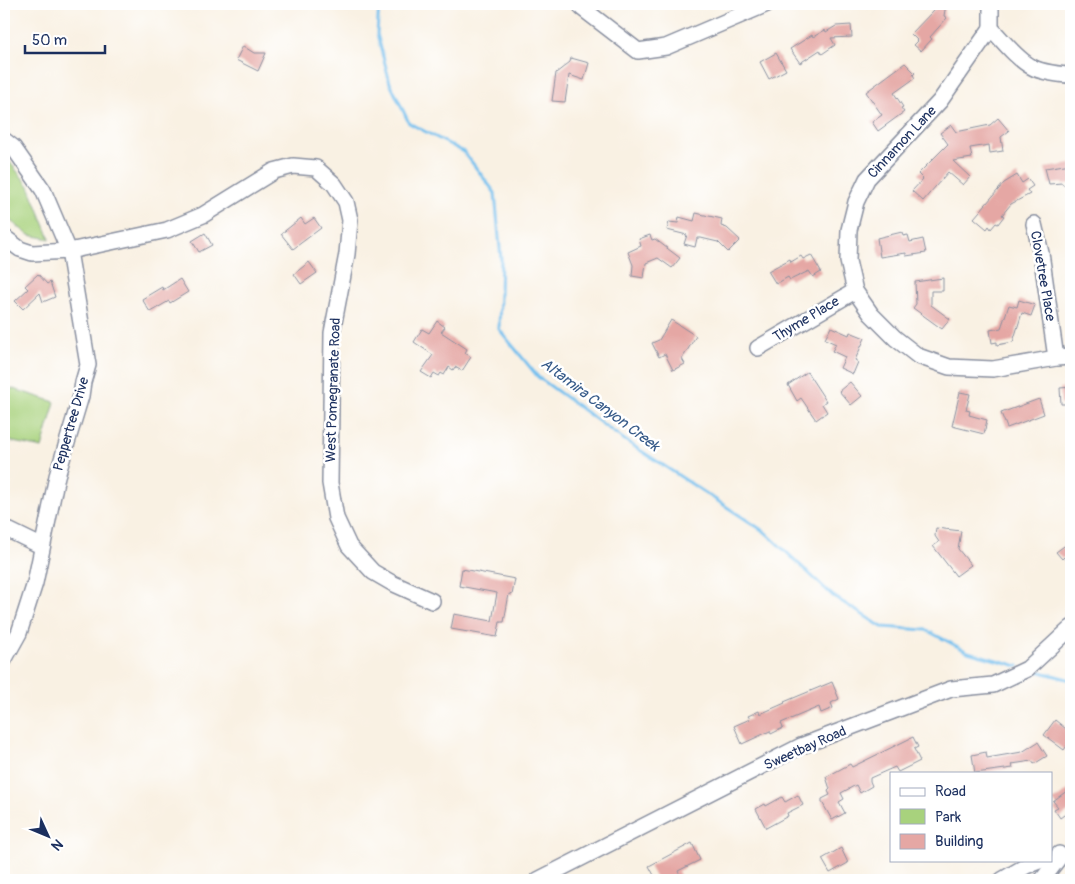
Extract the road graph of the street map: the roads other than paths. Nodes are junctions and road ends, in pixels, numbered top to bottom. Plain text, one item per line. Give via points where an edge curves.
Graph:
1 (768, 4) edge
2 (991, 4) edge
3 (582, 8) dead end
4 (991, 28) junction
5 (1071, 75) edge
6 (4, 140) edge
7 (1034, 224) dead end
8 (4, 237) edge
9 (69, 251) junction
10 (855, 290) junction
11 (758, 348) dead end
12 (1064, 357) edge
13 (4, 528) edge
14 (41, 546) junction
15 (432, 601) dead end
16 (1071, 628) edge
17 (4, 660) edge
18 (1060, 852) edge
19 (1037, 862) edge
20 (538, 880) edge
21 (1002, 880) edge
22 (1042, 880) edge

1 - 3 street via 666,47 638,51
2 - 4 street
4 - 5 street via 1033,68
4 - 10 street, Cinnamon Lane via 940,101 867,179 848,230 848,261
6 - 9 street, Peppertree Drive via 43,190
7 - 12 street, Clovetree Place
8 - 9 street, West Pomegranate Road via 32,253
9 - 14 street, Peppertree Drive via 88,365 56,476
9 - 15 street, West Pomegranate Road via 167,230 203,215 274,171 293,166 316,168 334,184 346,202 350,220 332,333 330,483 336,518 349,546 373,572
10 - 11 street, Thyme Place
10 - 12 street, Cinnamon Lane via 871,314 895,338 918,356 948,366 993,369
13 - 14 street
14 - 17 street, Peppertree Drive via 35,583 19,633
16 - 20 street, Sweetbay Road via 1026,669 993,685 950,689 801,746
18 - 22 street via 1060,858
19 - 21 street

